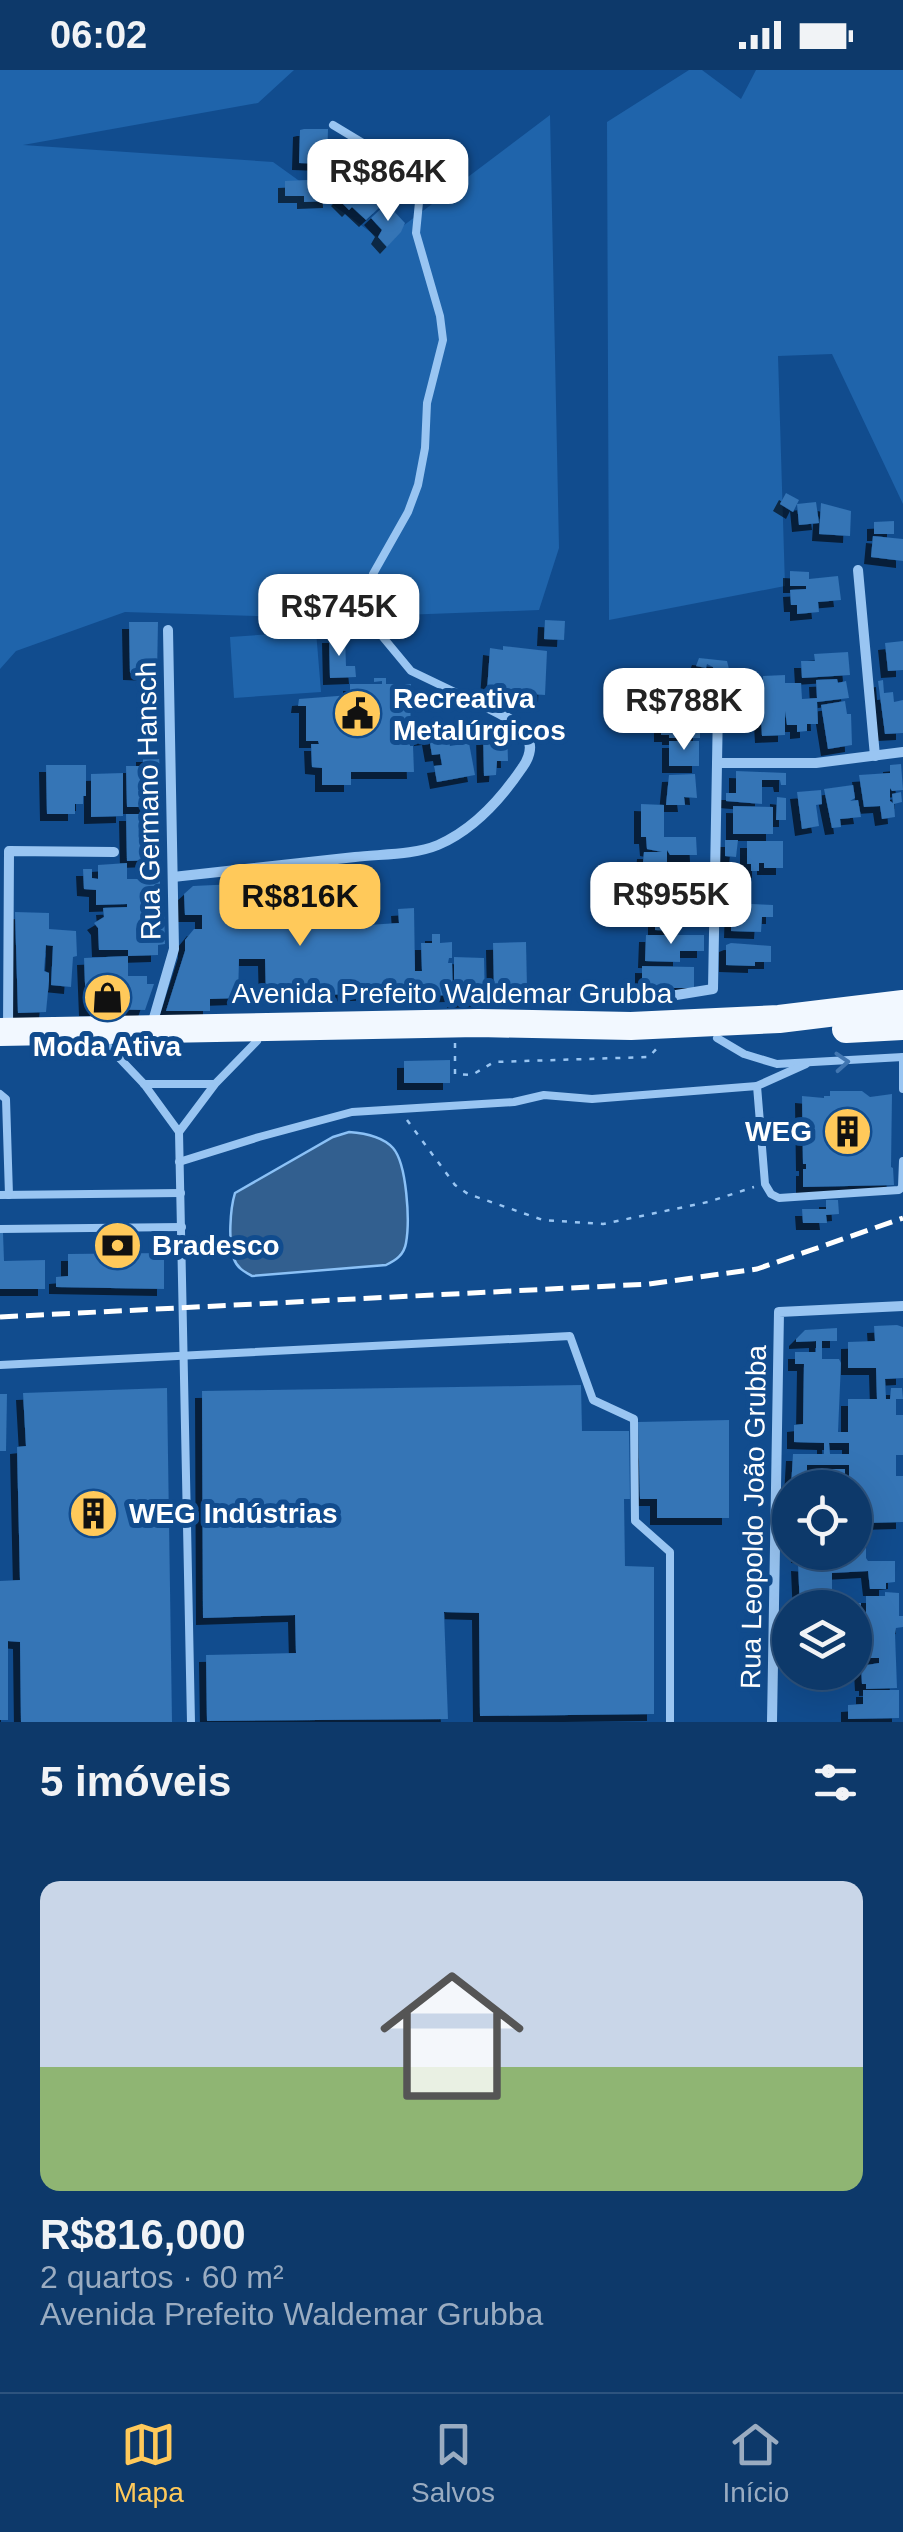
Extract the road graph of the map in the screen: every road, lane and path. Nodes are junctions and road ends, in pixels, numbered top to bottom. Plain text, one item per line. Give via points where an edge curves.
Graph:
1 (333, 125) dead end
2 (858, 570) dead end
3 (168, 630) dead end
4 (482, 705) joint
5 (718, 707) dead end
6 (903, 752) edge
7 (875, 756) junction
8 (717, 762) junction
9 (114, 852) dead end
10 (172, 877) junction
11 (664, 997) dead end
12 (903, 1004) edge
13 (903, 1026) edge
14 (150, 1029) junction
15 (2, 1036) edge
16 (455, 1038) junction
17 (716, 1038) junction
18 (666, 1039) junction
19 (257, 1041) junction
20 (105, 1043) junction
21 (903, 1057) edge
22 (806, 1064) junction
23 (144, 1084) junction
24 (215, 1084) junction
25 (757, 1086) junction
26 (903, 1089) edge
27 (0, 1094) edge
28 (399, 1109) junction
29 (179, 1132) junction
30 (903, 1161) edge
31 (179, 1162) junction
32 (765, 1184) junction
33 (180, 1193) junction
34 (5, 1195) edge
35 (182, 1227) junction
36 (0, 1229) edge
37 (903, 1306) edge
38 (186, 1356) junction
39 (0, 1365) edge
40 (191, 1722) edge
41 (670, 1722) edge
42 (772, 1722) edge

1 - 4 lane via 396,162 420,192 416,233 443,340 427,403 418,485 365,599 372,624 410,671
2 - 7 street
3 - 10 street, Rua Germano Hansch
4 - 10 street via 522,726 530,738 526,763 464,832 420,850
5 - 8 street
6 - 7 street
7 - 8 street
8 - 11 street via 713,989
9 - 15 street via 9,850
10 - 14 street, Rua Germano Hansch via 174,950
12 - 14 highway, Avenida Prefeito Waldemar Grubba via 664,1025
13 - 17 highway, Avenida Prefeito Waldemar Grubba
14 - 15 highway, Avenida Prefeito Waldemar Grubba
15 - 20 highway, Avenida Prefeito Waldemar Grubba
16 - 18 highway, Avenida Prefeito Waldemar Grubba
16 - 18 path via 455,1074 472,1075 494,1062 649,1057
16 - 19 highway, Avenida Prefeito Waldemar Grubba
17 - 18 highway, Avenida Prefeito Waldemar Grubba
17 - 22 lane via 758,1060
19 - 20 highway, Avenida Prefeito Waldemar Grubba
19 - 24 lane
20 - 23 lane
22 -> 21 lane
21 - 26 lane
22 - 25 lane
23 - 24 lane
23 - 29 lane
24 - 29 lane
25 - 28 lane
25 - 32 lane
27 - 34 lane via 6,1100
28 - 31 lane via 352,1112
28 - 32 path via 455,1185 543,1220 603,1224
29 - 31 lane
30 - 32 lane via 902,1187 890,1192 780,1198
31 - 33 lane
33 - 34 lane
33 - 35 lane
35 - 36 lane
35 - 38 lane
37 - 42 street, Rua Leopoldo João Grubba via 779,1312
38 - 39 lane
38 - 40 lane
38 - 41 lane via 570,1336 592,1400 634,1418 635,1521 670,1552

